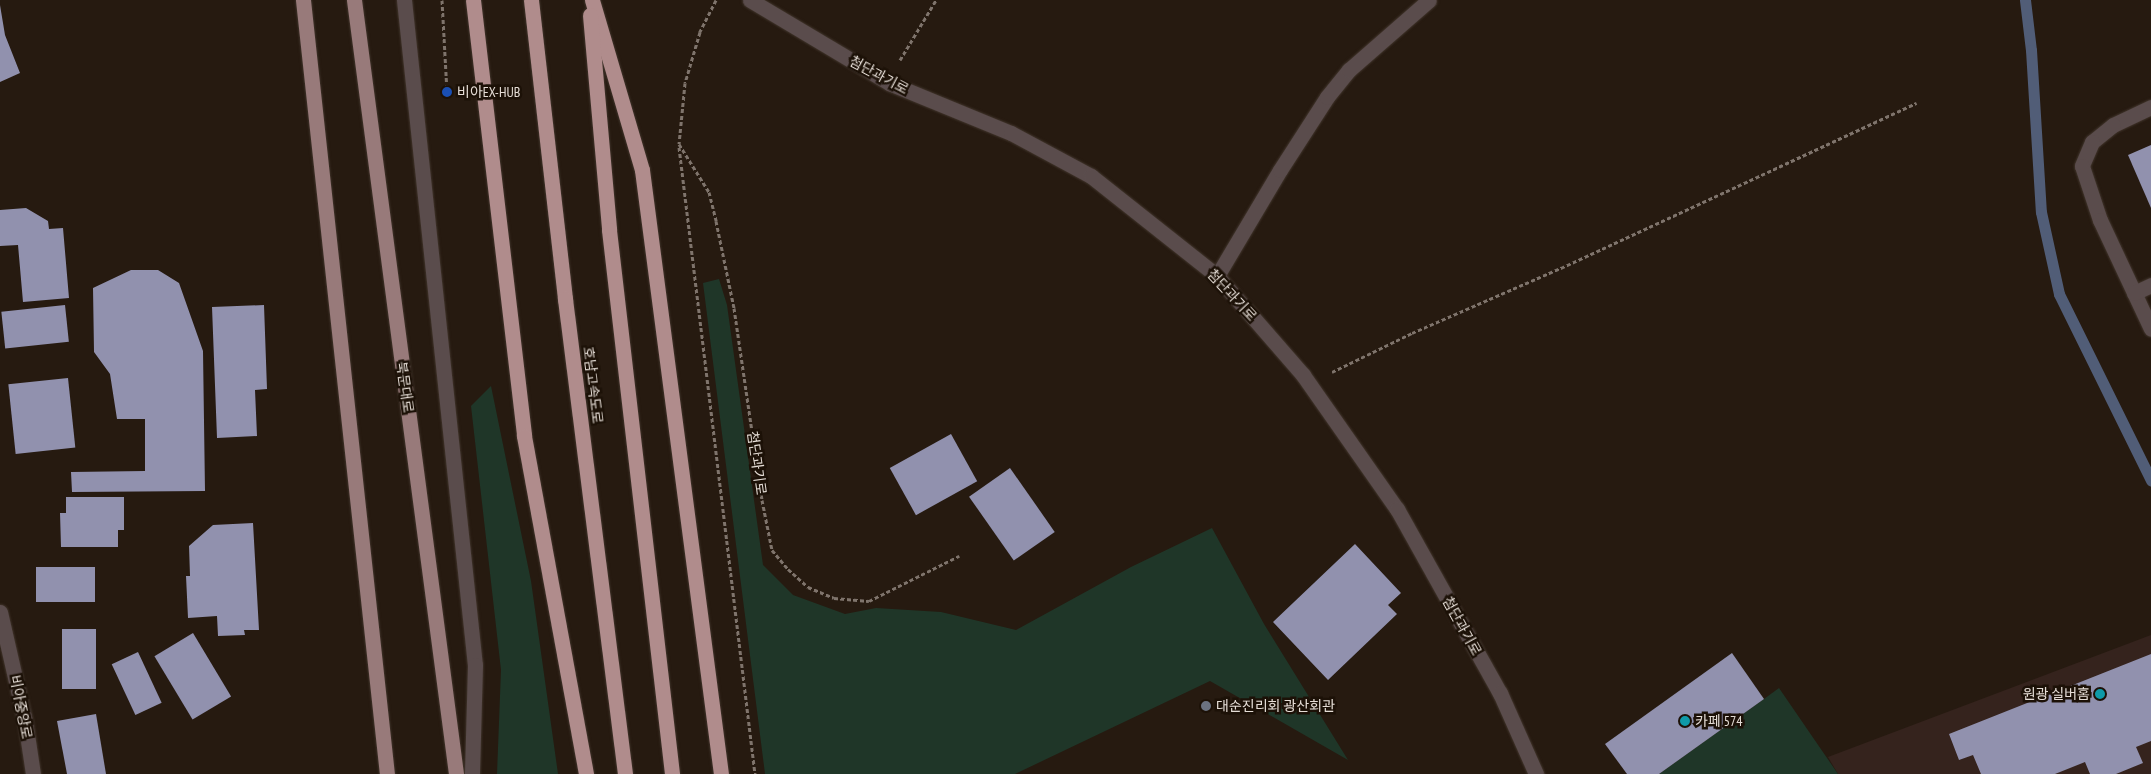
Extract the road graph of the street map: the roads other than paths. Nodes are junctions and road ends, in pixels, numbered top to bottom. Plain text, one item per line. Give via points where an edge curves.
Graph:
1 (303, 0) edge
2 (354, 0) edge
3 (404, 0) edge
4 (473, 0) edge
5 (531, 0) edge
6 (590, 0) edge
7 (750, 0) edge
8 (1429, 0) edge
9 (2151, 107) edge
10 (1217, 276) junction
11 (2151, 285) edge
12 (2134, 293) junction
13 (2151, 329) edge
14 (0, 612) edge
15 (33, 774) edge
16 (387, 774) edge
17 (456, 774) edge
18 (472, 774) edge
19 (586, 774) edge
20 (625, 774) edge
21 (672, 774) edge
22 (721, 774) edge
23 (1536, 774) edge

1 - 16 main road
2 - 17 main road, 북문대로
3 - 18 street via 475,665
4 - 19 highway via 524,436
5 - 20 highway, 호남고속도로
6 - 21 highway via 608,230
6 - 22 highway via 642,170
7 - 10 street, 첨단과기로 via 889,83 1011,133 1091,176
8 - 10 street via 1349,70 1327,97
9 - 12 street via 2113,125 2092,142 2082,166 2100,220
10 - 23 street, 첨단과기로 via 1309,383 1397,509 1500,693
11 - 12 street
12 - 13 street
14 - 15 street, 비아중앙로 via 25,721

